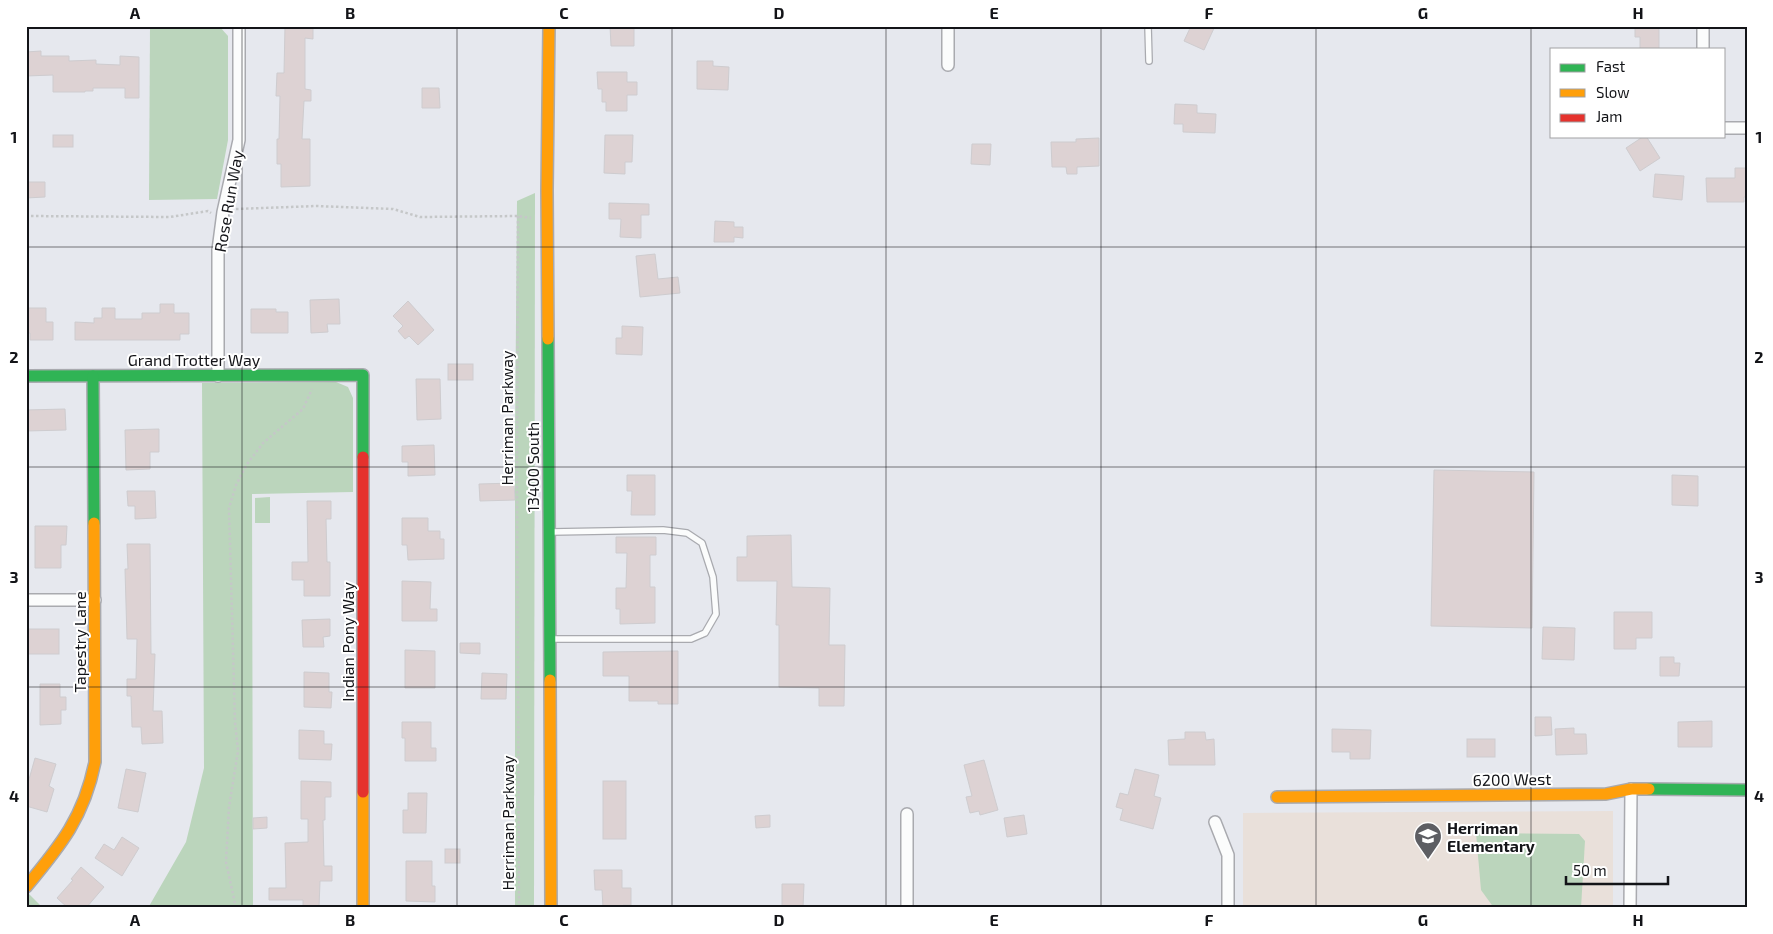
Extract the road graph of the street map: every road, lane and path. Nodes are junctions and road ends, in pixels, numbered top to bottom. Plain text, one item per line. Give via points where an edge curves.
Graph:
1 (239, 26) edge
2 (549, 26) edge
3 (948, 26) edge
4 (1148, 26) edge
5 (1703, 26) edge
6 (1703, 48) edge
7 (1149, 61) dead end
8 (948, 64) dead end
9 (1726, 128) edge
10 (1747, 128) edge
11 (232, 210) dead end
12 (212, 214) dead end
13 (26, 216) edge
14 (518, 216) junction
15 (531, 218) dead end
16 (363, 375) joint
17 (26, 376) edge
18 (94, 376) junction
19 (218, 376) junction
20 (312, 382) dead end
21 (548, 532) junction
22 (26, 600) edge
23 (95, 600) junction
24 (549, 639) junction
25 (1631, 789) junction
26 (1747, 790) edge
27 (1277, 797) dead end
28 (907, 814) dead end
29 (1214, 822) dead end
30 (26, 887) edge
31 (236, 908) edge
32 (363, 908) edge
33 (519, 908) edge
34 (551, 908) edge
35 (907, 908) edge
36 (1228, 908) edge
37 (1630, 908) edge

1 - 19 street, Rose Run Way via 239,140 218,250
2 - 21 street, 13400 South
3 - 8 street
4 - 7 lane
5 - 6 street
9 - 10 street
11 - 14 path via 316,206 393,209 420,217
12 - 13 path
14 - 15 path
14 - 33 path, Herriman Parkway
16 - 19 street, Grand Trotter Way
16 - 32 street, Indian Pony Way
17 - 18 street, Grand Trotter Way
18 - 19 street, Grand Trotter Way
18 - 23 street, Tapestry Lane
20 - 31 path via 303,409 263,443 247,464 229,508 238,751 229,807 226,862
21 - 24 street, 13400 South
21 - 24 lane via 663,530 687,533 702,543 713,577 716,614 705,633 691,639
22 - 23 street
23 - 30 street, Tapestry Lane via 96,745 92,780 73,829
24 - 34 street, 13400 South
25 - 26 street, 6200 West
25 - 27 street, 6200 West via 1606,794
25 - 37 street
28 - 35 street
29 - 36 street via 1228,855

